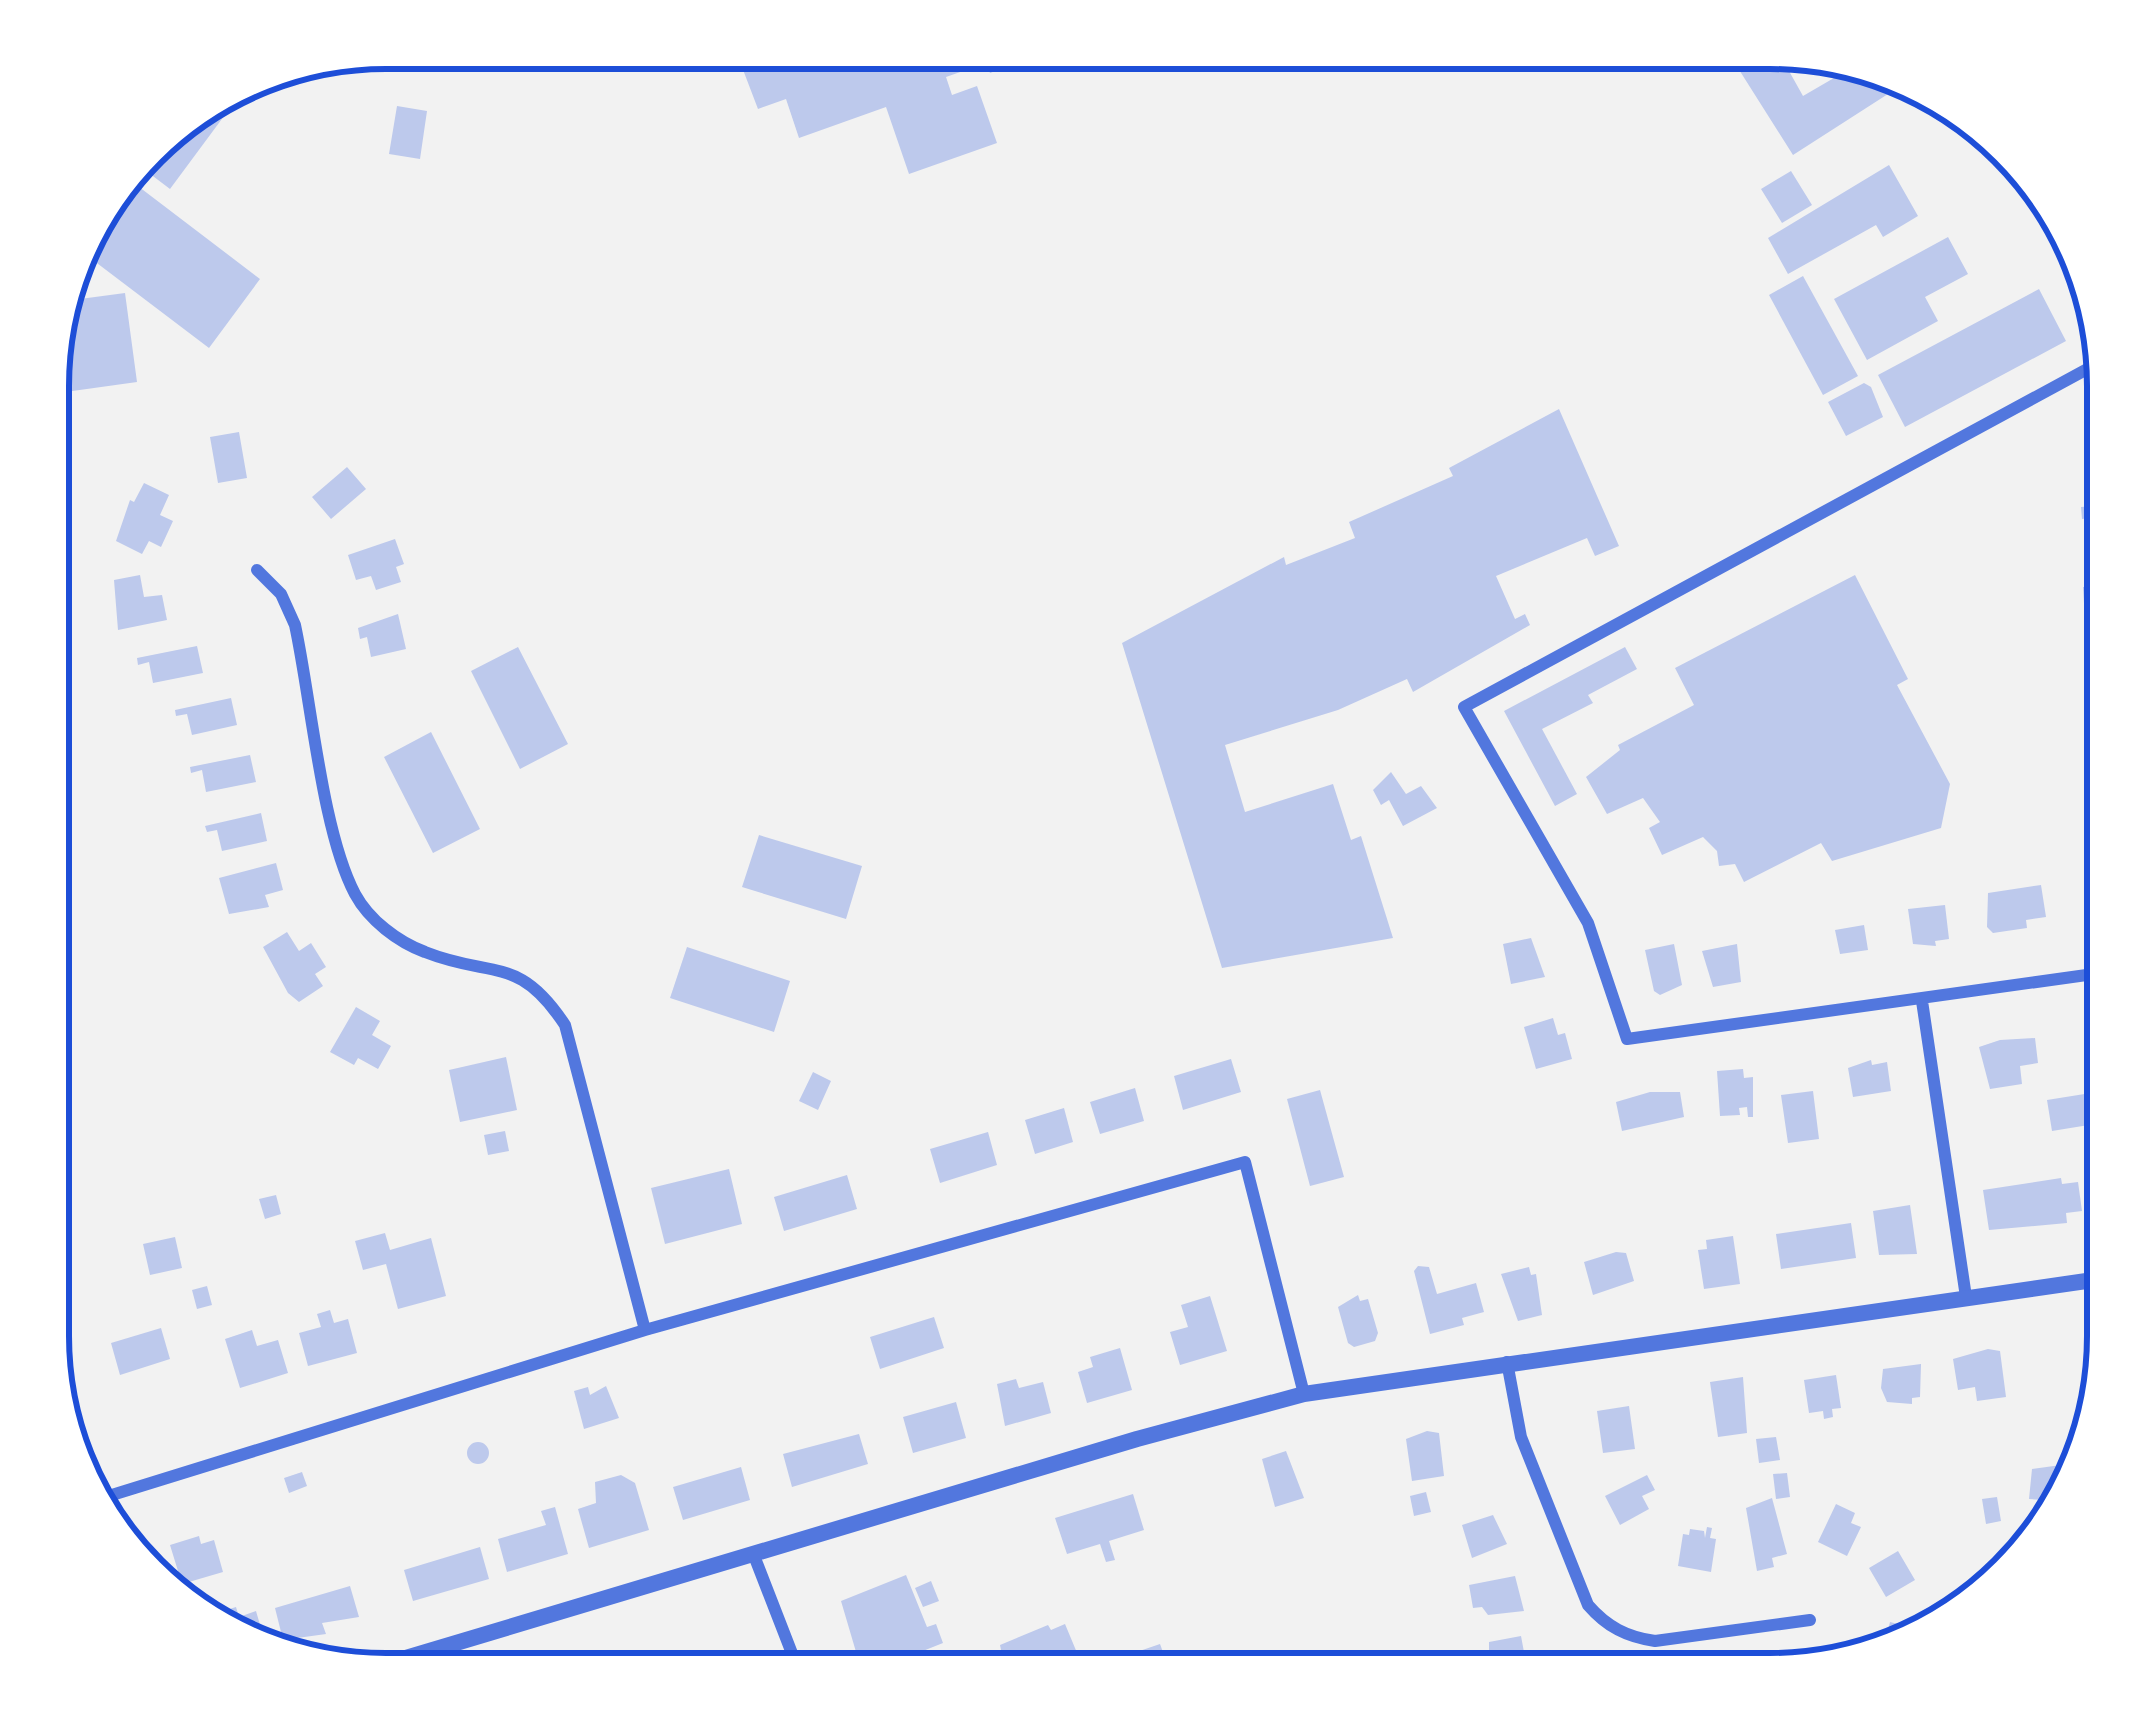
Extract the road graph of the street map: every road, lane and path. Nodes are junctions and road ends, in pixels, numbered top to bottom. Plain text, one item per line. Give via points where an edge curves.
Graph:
1 (2086, 370) edge
2 (257, 570) dead end
3 (2086, 976) edge
4 (1922, 1000) junction
5 (2086, 1281) edge
6 (1966, 1297) junction
7 (645, 1330) junction
8 (1507, 1362) junction
9 (1304, 1394) junction
10 (113, 1498) edge
11 (753, 1553) junction
12 (1810, 1620) dead end
13 (425, 1652) edge
14 (792, 1652) edge

1 - 4 street via 1463,707 1588,923 1628,1039
2 - 7 street via 281,594 295,626 340,857 357,898 386,930 425,952 511,972 542,991 565,1025
3 - 4 street
4 - 6 street
5 - 6 street
6 - 8 street
7 - 9 street via 1245,1162
7 - 10 street
8 - 9 street
8 - 12 street via 1521,1437 1600,1619 1655,1641
9 - 11 street
11 - 13 street
11 - 14 street

